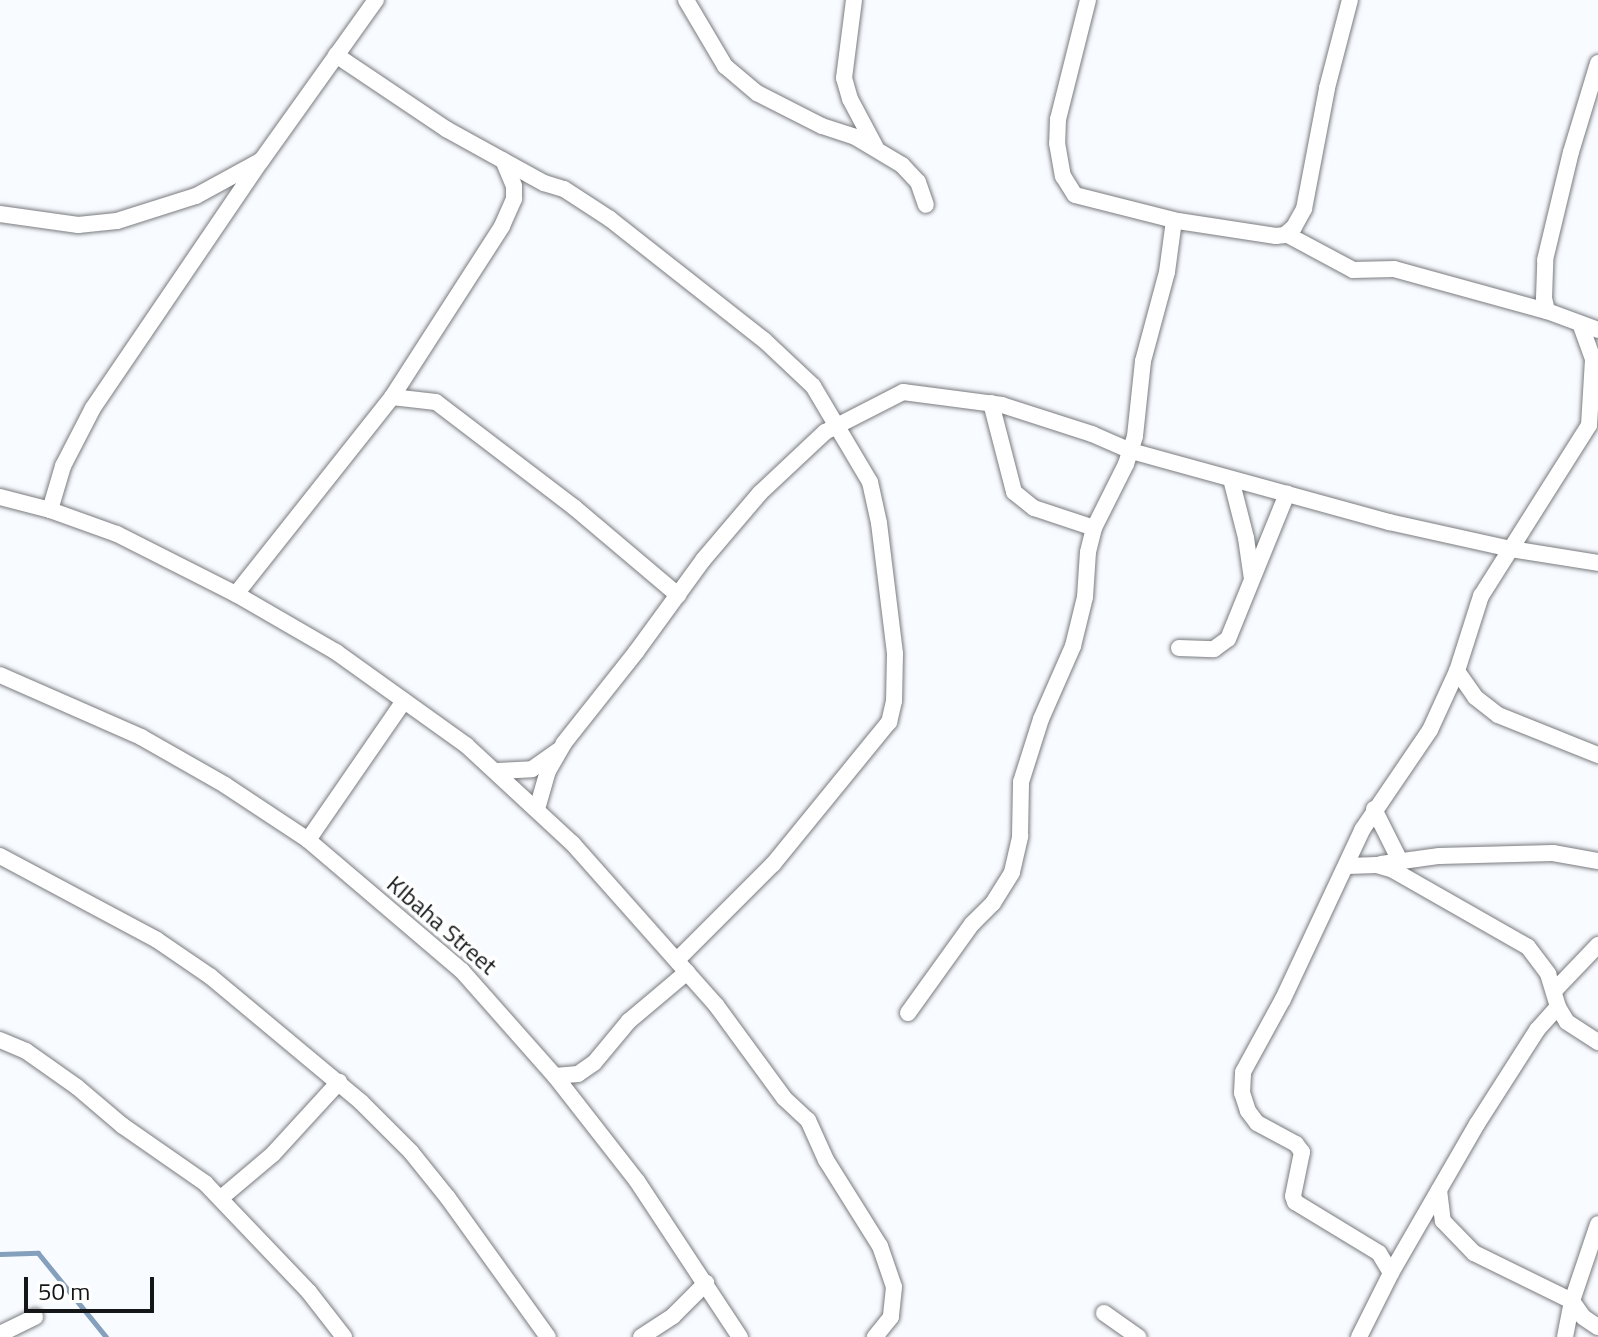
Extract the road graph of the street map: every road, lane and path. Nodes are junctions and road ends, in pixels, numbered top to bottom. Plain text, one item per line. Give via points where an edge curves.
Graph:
1 (376, 0) edge
2 (686, 0) edge
3 (854, 0) edge
4 (1088, 0) edge
5 (1350, 0) edge
6 (336, 55) junction
7 (1598, 63) edge
8 (876, 148) junction
9 (503, 159) junction
10 (261, 161) junction
11 (544, 183) junction
12 (514, 199) junction
13 (926, 205) dead end
14 (0, 214) edge
15 (1174, 220) junction
16 (1286, 234) junction
17 (1547, 311) junction
18 (1590, 328) edge
19 (392, 397) junction
20 (991, 403) junction
21 (836, 424) junction
22 (1131, 451) junction
23 (1231, 479) junction
24 (1287, 494) junction
25 (0, 497) edge
26 (50, 510) junction
27 (1094, 528) junction
28 (1511, 549) junction
29 (1598, 563) edge
30 (1253, 580) junction
31 (236, 594) junction
32 (678, 595) junction
33 (1179, 648) dead end
34 (1457, 671) junction
35 (0, 675) edge
36 (404, 701) junction
37 (559, 750) junction
38 (1598, 755) edge
39 (497, 771) junction
40 (537, 809) junction
41 (1374, 809) junction
42 (308, 840) junction
43 (0, 856) edge
44 (1400, 861) junction
45 (1598, 861) edge
46 (1377, 865) junction
47 (1347, 866) junction
48 (1598, 945) edge
49 (682, 966) junction
50 (1556, 999) junction
51 (908, 1013) dead end
52 (0, 1040) edge
53 (1598, 1042) edge
54 (555, 1076) junction
55 (339, 1082) junction
56 (1439, 1190) junction
57 (221, 1198) junction
58 (1598, 1224) edge
59 (1391, 1273) junction
60 (706, 1283) junction
61 (1572, 1301) junction
62 (1104, 1313) dead end
63 (35, 1317) dead end
64 (1598, 1327) edge
65 (0, 1334) edge
66 (344, 1337) edge
67 (548, 1337) edge
68 (641, 1337) edge
69 (740, 1337) edge
70 (875, 1337) edge
71 (1138, 1337) edge
72 (1359, 1337) edge
73 (1565, 1337) edge

1 - 6 street
2 - 8 street via 725,66 757,93
3 - 8 street via 844,78
4 - 15 street via 1058,119 1063,176 1075,195
5 - 16 street via 1304,209
6 - 9 street via 446,129
6 - 10 street
7 - 17 street via 1545,260
8 - 13 street via 918,182
9 - 11 street
9 - 12 street via 513,179
10 - 14 street via 196,196 117,221 78,225
10 - 26 street via 93,408 63,466
11 - 12 street
11 - 21 street via 564,189 610,219 764,340 813,386
12 - 19 street
15 - 16 street
15 - 22 street via 1167,272 1143,361
16 - 17 street via 1353,270 1394,269
17 - 18 street
18 - 28 street via 1589,425
19 - 31 street
19 - 32 street via 426,399 452,412
20 - 21 street via 906,391
20 - 22 street
20 - 27 street via 1014,492 1034,508
21 - 32 street via 760,493
21 - 49 street via 864,468 879,523 895,654 892,712 884,730 810,822
22 - 23 street
22 - 27 street
23 - 24 street
23 - 30 street
24 - 28 street
24 - 30 street
25 - 26 street
26 - 31 street via 117,534
27 - 51 street via 1073,646 1021,782 1020,836 1012,872
28 - 29 street
28 - 34 street via 1481,596
30 - 33 street via 1223,646
31 - 36 street via 336,652
32 - 37 street
34 - 38 street via 1475,697 1498,715
34 - 41 street via 1424,742
35 - 42 street, KIbaha Street via 141,737
36 - 39 street
36 - 42 street
37 - 39 street via 532,769
37 - 40 street
39 - 40 street
40 - 49 street via 609,881
41 - 44 street
41 - 47 street
42 - 54 street, KIbaha Street via 462,971
43 - 55 street via 157,940 211,977
44 - 45 street via 1553,853
44 - 46 street
46 - 47 street
46 - 50 street via 1452,901 1528,947
47 - 59 street via 1248,1062 1242,1093 1257,1123 1300,1147 1295,1202 1379,1253
48 - 50 street
49 - 54 street via 594,1063 578,1074
49 - 70 street via 784,1098 808,1120 826,1160 880,1246 894,1287 891,1317
50 - 53 street via 1567,1022
50 - 56 street
52 - 57 street via 26,1051 77,1087
54 - 60 street, KIbaha Street via 637,1181
55 - 57 street via 273,1154
55 - 67 street via 411,1152
56 - 59 street
56 - 61 street via 1443,1221 1474,1253
57 - 66 street
58 - 61 street
59 - 72 street
60 - 68 street via 673,1316
60 - 69 street, KIbaha Street
61 - 64 street
61 - 73 street
62 - 71 street
63 - 65 street

